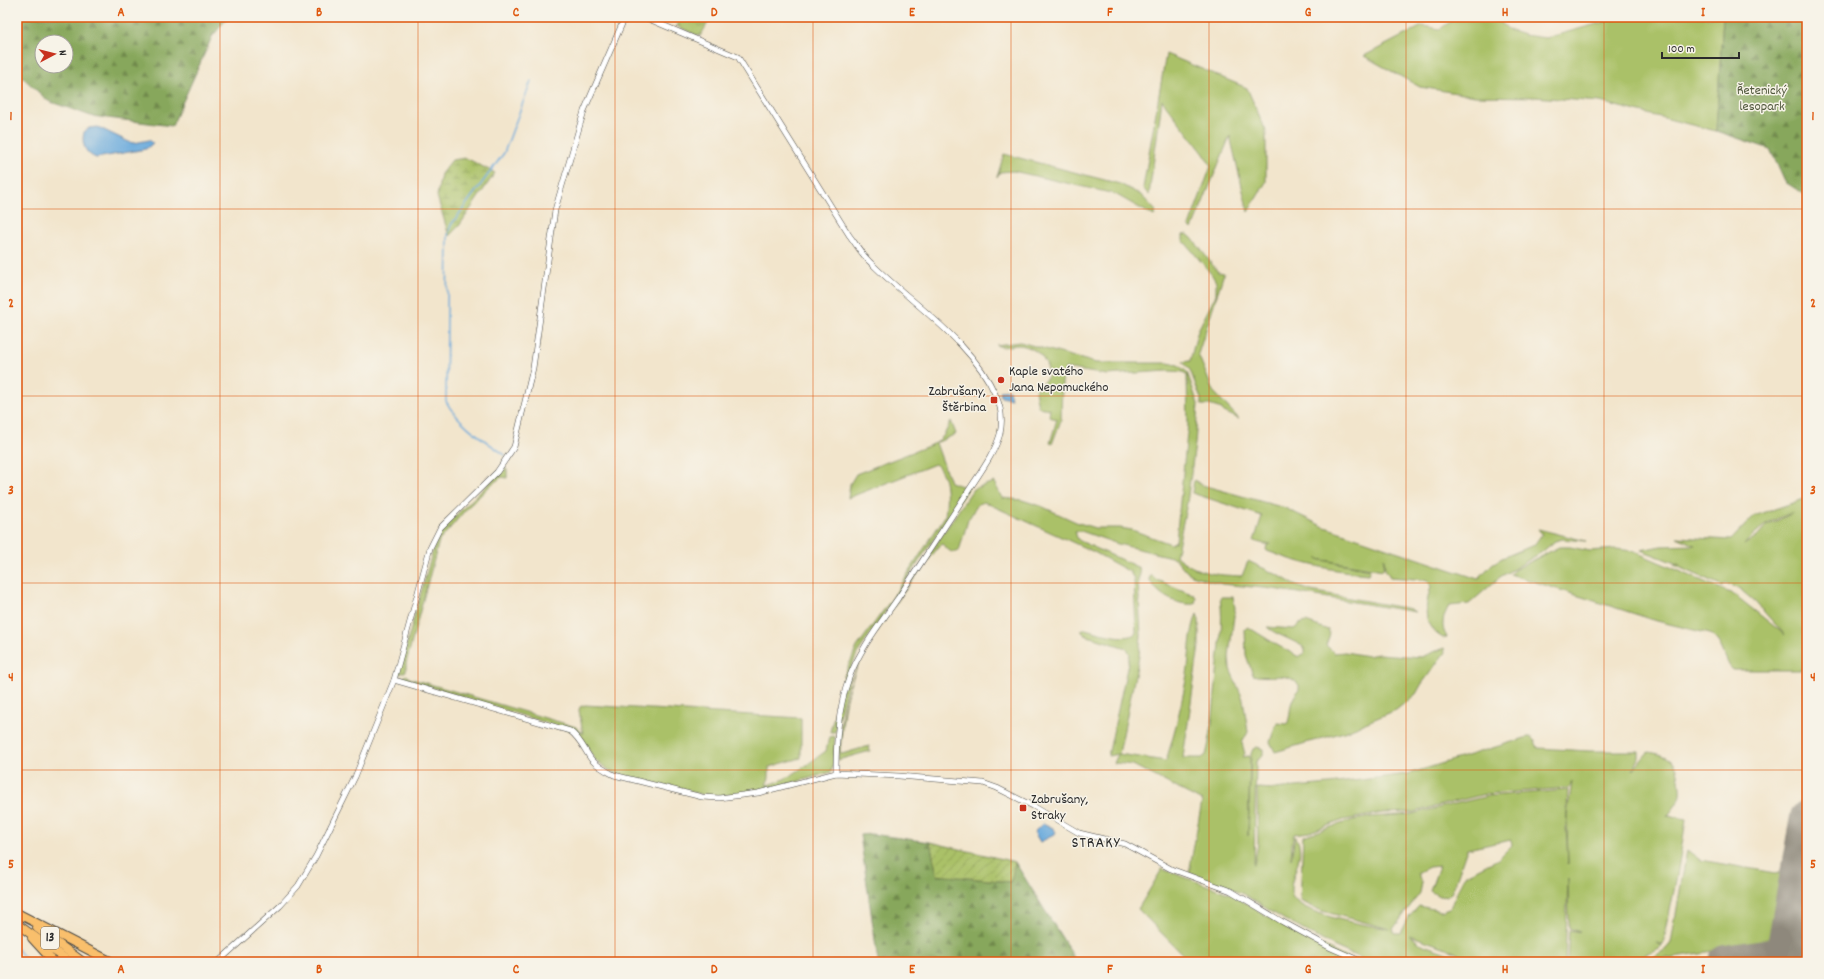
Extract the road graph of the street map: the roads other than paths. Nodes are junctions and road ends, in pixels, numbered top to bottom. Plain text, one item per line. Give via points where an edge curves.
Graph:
1 (625, 17) edge
2 (644, 17) edge
3 (394, 680) junction
4 (836, 773) junction
5 (17, 914) edge
6 (18, 924) edge
7 (54, 962) edge
8 (70, 962) edge
9 (83, 962) edge
10 (112, 962) edge
11 (218, 962) edge
12 (1363, 962) edge

1 - 3 street via 584,111 555,210 533,368 514,447 497,472 440,528 430,548
2 - 4 street via 738,57 849,235 869,262 938,323 968,354 982,370 996,395 1002,413 1000,433 992,454 862,652 849,677 840,709
3 - 4 street via 570,731 577,736 592,760 614,775 702,797 719,798 758,793
3 - 11 street via 355,777 316,856 298,886 280,906
4 - 12 street via 983,783 997,788 1079,833 1125,844 1171,869 1231,891 1331,948
5 - 9 highway, 13
5 - 10 highway
6 - 7 highway
6 - 8 highway, 13

